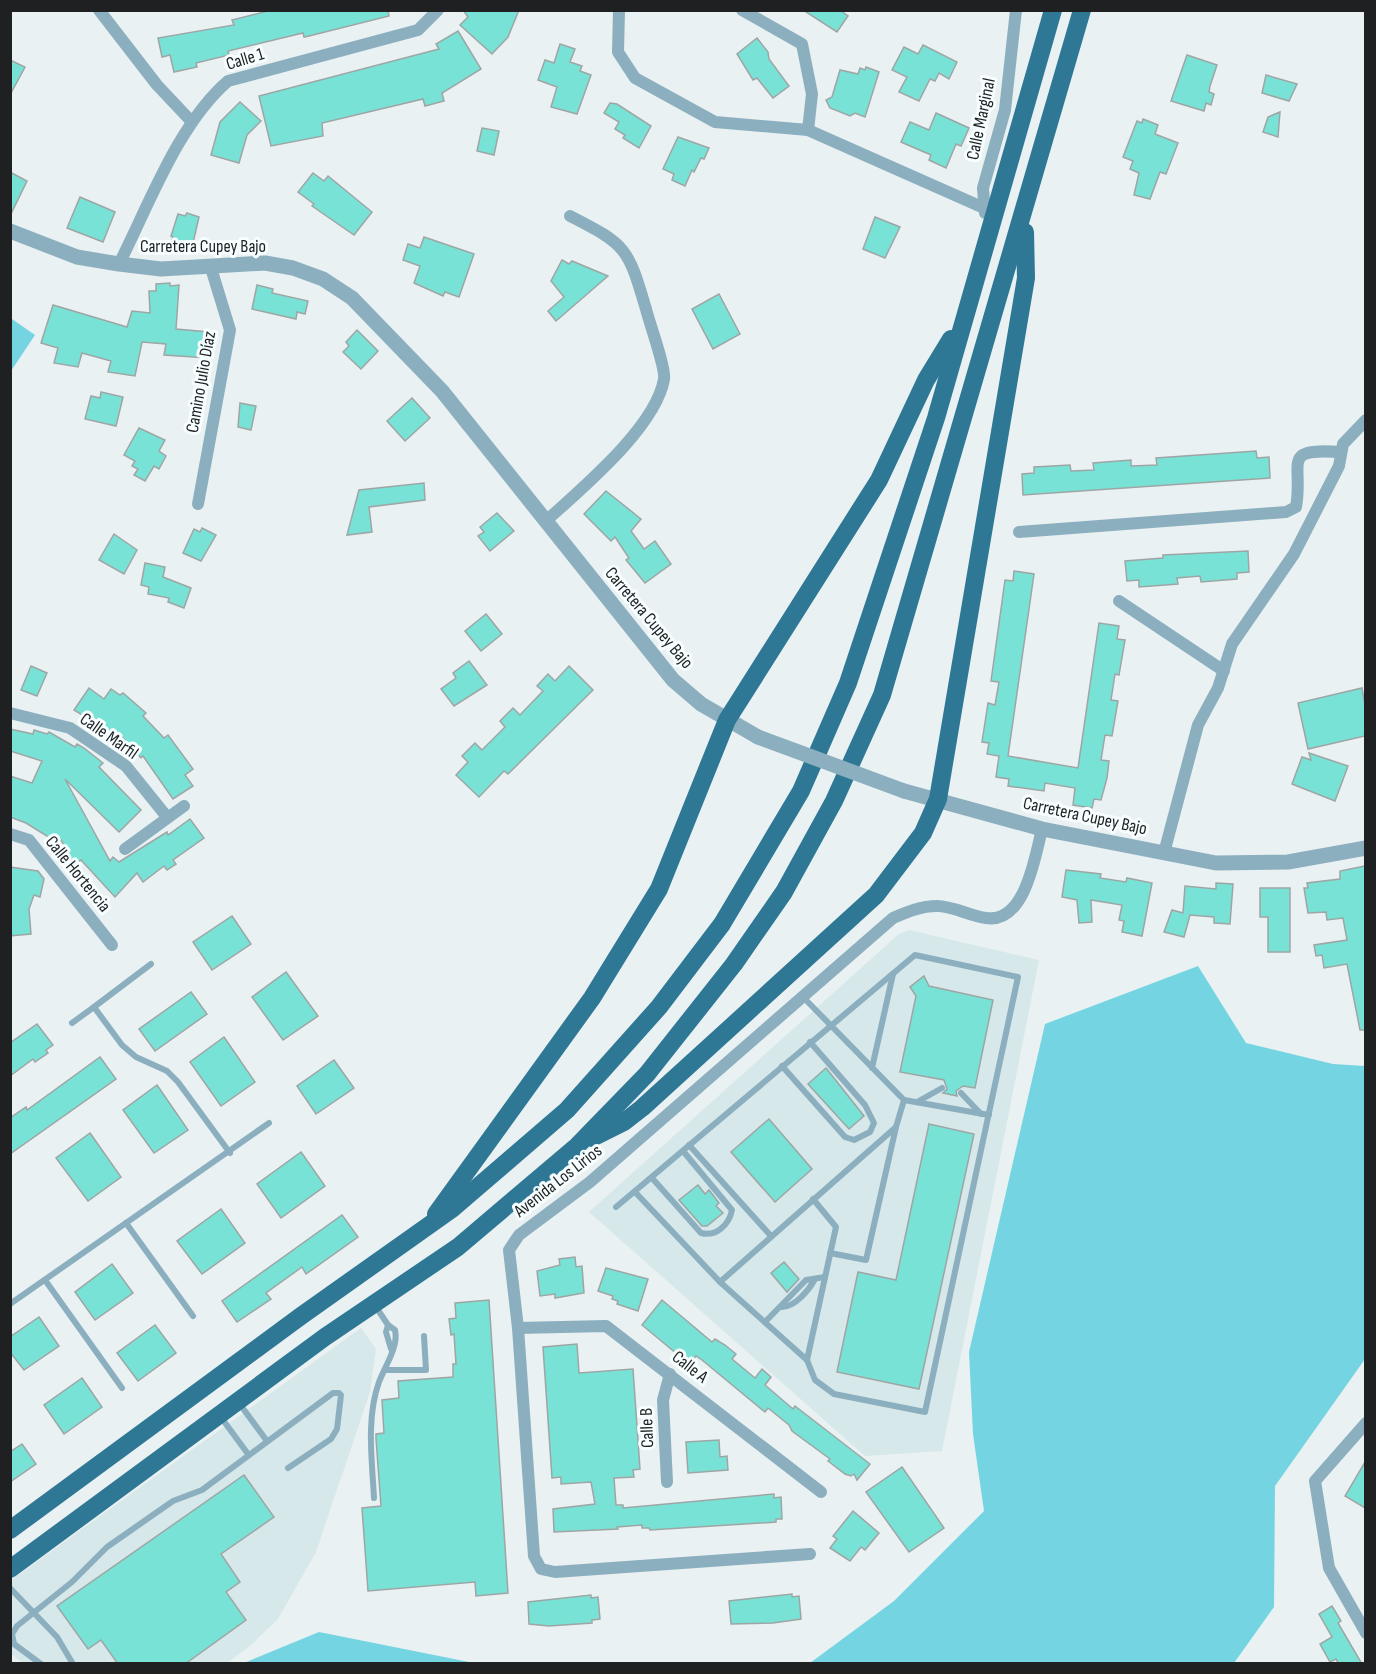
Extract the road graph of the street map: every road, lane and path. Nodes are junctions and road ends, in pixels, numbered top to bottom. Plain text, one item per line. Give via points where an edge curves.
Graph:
1 (99, 10) edge
2 (438, 10) edge
3 (619, 10) edge
4 (742, 10) edge
5 (1016, 10) edge
6 (1053, 10) edge
7 (1082, 10) edge
8 (191, 121) junction
9 (808, 130) junction
10 (984, 208) junction
11 (1026, 210) junction
12 (570, 216) dead end
13 (10, 231) edge
14 (987, 235) junction
15 (119, 264) junction
16 (211, 268) junction
17 (961, 322) junction
18 (1365, 420) edge
19 (1341, 452) junction
20 (198, 504) dead end
21 (546, 520) junction
22 (1019, 532) dead end
23 (1119, 601) dead end
24 (1224, 670) junction
25 (10, 713) edge
26 (727, 720) junction
27 (938, 799) junction
28 (184, 806) dead end
29 (167, 817) junction
30 (1042, 829) junction
31 (10, 834) edge
32 (1365, 848) edge
33 (125, 849) dead end
34 (1164, 853) junction
35 (112, 945) dead end
36 (151, 964) dead end
37 (893, 974) junction
38 (802, 996) junction
39 (94, 1007) junction
40 (72, 1023) dead end
41 (830, 1025) junction
42 (810, 1042) junction
43 (782, 1066) junction
44 (872, 1068) junction
45 (942, 1088) dead end
46 (961, 1093) dead end
47 (904, 1100) junction
48 (916, 1102) junction
49 (981, 1114) junction
50 (989, 1115) junction
51 (269, 1123) dead end
52 (896, 1127) junction
53 (689, 1145) junction
54 (578, 1146) junction
55 (683, 1151) junction
56 (230, 1153) junction
57 (652, 1178) junction
58 (635, 1192) junction
59 (813, 1199) junction
60 (616, 1207) dead end
61 (126, 1223) junction
62 (423, 1232) junction
63 (771, 1236) junction
64 (830, 1253) junction
65 (825, 1277) junction
66 (45, 1280) junction
67 (720, 1282) junction
68 (374, 1304) junction
69 (10, 1305) edge
70 (193, 1316) dead end
71 (765, 1322) junction
72 (518, 1328) junction
73 (424, 1336) dead end
74 (807, 1360) junction
75 (385, 1370) junction
76 (670, 1374) junction
77 (122, 1388) dead end
78 (237, 1402) junction
79 (219, 1415) junction
80 (1365, 1423) edge
81 (267, 1441) junction
82 (248, 1454) junction
83 (288, 1468) dead end
84 (667, 1482) dead end
85 (821, 1492) dead end
86 (374, 1498) dead end
87 (10, 1530) edge
88 (810, 1554) dead end
89 (10, 1569) edge
90 (10, 1588) edge
91 (33, 1613) junction
92 (1365, 1633) edge
93 (40, 1664) edge
94 (73, 1664) edge

1 - 8 street via 157,85
2 - 8 street, Calle 1 via 418,30 228,81 208,98
3 - 9 street via 618,52 635,78 715,122
4 - 9 street via 802,44 812,94
5 - 10 street, Calle Marginal via 1005,110 983,188
6 - 14 main road
7 - 11 main road
8 - 15 street, Calle 1
9 - 10 street
10 - 14 street, Calle Marginal
11 - 27 main road via 1026,278
11 - 54 main road via 882,696 834,801 784,892 734,964 647,1074
12 - 21 street via 612,237 632,262 665,377 654,408 609,462
13 - 15 street, Carretera Cupey Bajo via 77,257
14 - 17 main road
15 - 16 street, Carretera Cupey Bajo via 161,269
16 - 20 street, Camino Julio Díaz via 230,330
16 - 21 street, Carretera Cupey Bajo via 265,263 293,268 323,279 352,298 442,391
17 - 26 main road via 926,380 879,480
17 - 62 main road via 936,418 848,683 801,791 761,862 722,924 619,1054 567,1110
18 - 19 street via 1343,444
19 - 22 street via 1304,453 1296,470 1296,507 1287,512
19 - 24 street via 1339,466 1294,554 1232,644
21 - 26 street, Carretera Cupey Bajo via 673,680 701,705
23 - 24 street
24 - 34 street via 1197,725
25 - 29 street, Calle Marfil via 70,728 126,766
26 - 27 street, Carretera Cupey Bajo, bridge via 758,737
26 - 62 main road via 659,889 592,998
27 - 30 street, Carretera Cupey Bajo
27 - 54 main road via 924,833 876,895 642,1108
28 - 29 street
29 - 33 street
30 - 34 street, Carretera Cupey Bajo
30 - 38 street, Avenida Los Lirios via 1029,880 1008,913 988,919 938,906 914,909 893,918
31 - 35 street, Calle Hortencia via 28,840
32 - 34 street, Carretera Cupey Bajo via 1288,862 1216,863
36 - 39 lane
37 - 41 lane
37 - 44 lane
37 - 50 lane via 915,955 1018,976
38 - 41 lane
38 - 72 street, Avenida Los Lirios via 590,1182 519,1235 509,1250
39 - 40 lane
39 - 56 lane via 122,1045 136,1057 167,1071 178,1082
41 - 42 lane
41 - 44 lane
42 - 43 lane
42 - 43 lane via 871,1114 874,1123 865,1137 845,1137
43 - 53 lane
44 - 47 lane
45 - 48 lane
46 - 49 lane
47 - 48 lane
47 - 52 lane
48 - 49 lane
49 - 50 lane
50 - 74 lane via 925,1412 834,1394 814,1380
51 - 56 lane
52 - 59 lane
52 - 64 lane via 866,1260
53 - 55 lane
53 - 63 lane
54 - 68 main road via 458,1247
55 - 57 lane
55 - 57 lane via 732,1210 718,1231 710,1235 701,1233
56 - 61 lane
57 - 58 lane
58 - 60 lane
58 - 67 lane
59 - 63 lane
59 - 64 lane via 836,1227
61 - 66 lane
61 - 70 lane
62 - 87 main road via 301,1316
63 - 67 lane
64 - 65 lane
65 - 71 lane via 806,1280
65 - 74 lane
66 - 69 lane
66 - 77 lane
67 - 71 lane
68 - 75 lane via 396,1335
68 - 78 main road
71 - 74 lane
72 - 76 street, Calle A via 606,1326
72 - 88 street, Avenida Los Lirios via 534,1556 541,1569 555,1572
73 - 75 lane via 426,1370
75 - 86 lane via 379,1381 371,1425
76 - 84 street, Calle B via 663,1400
76 - 85 street, Calle A
78 - 79 main road
78 - 81 lane
79 - 82 lane
79 - 89 main road
80 - 92 street via 1315,1481 1329,1568
81 - 82 lane
81 - 83 lane via 333,1394 341,1395 337,1429 331,1439
82 - 91 lane via 202,1490 173,1501 108,1547
90 - 91 lane
91 - 93 lane via 17,1626 12,1640
91 - 94 lane via 57,1637

